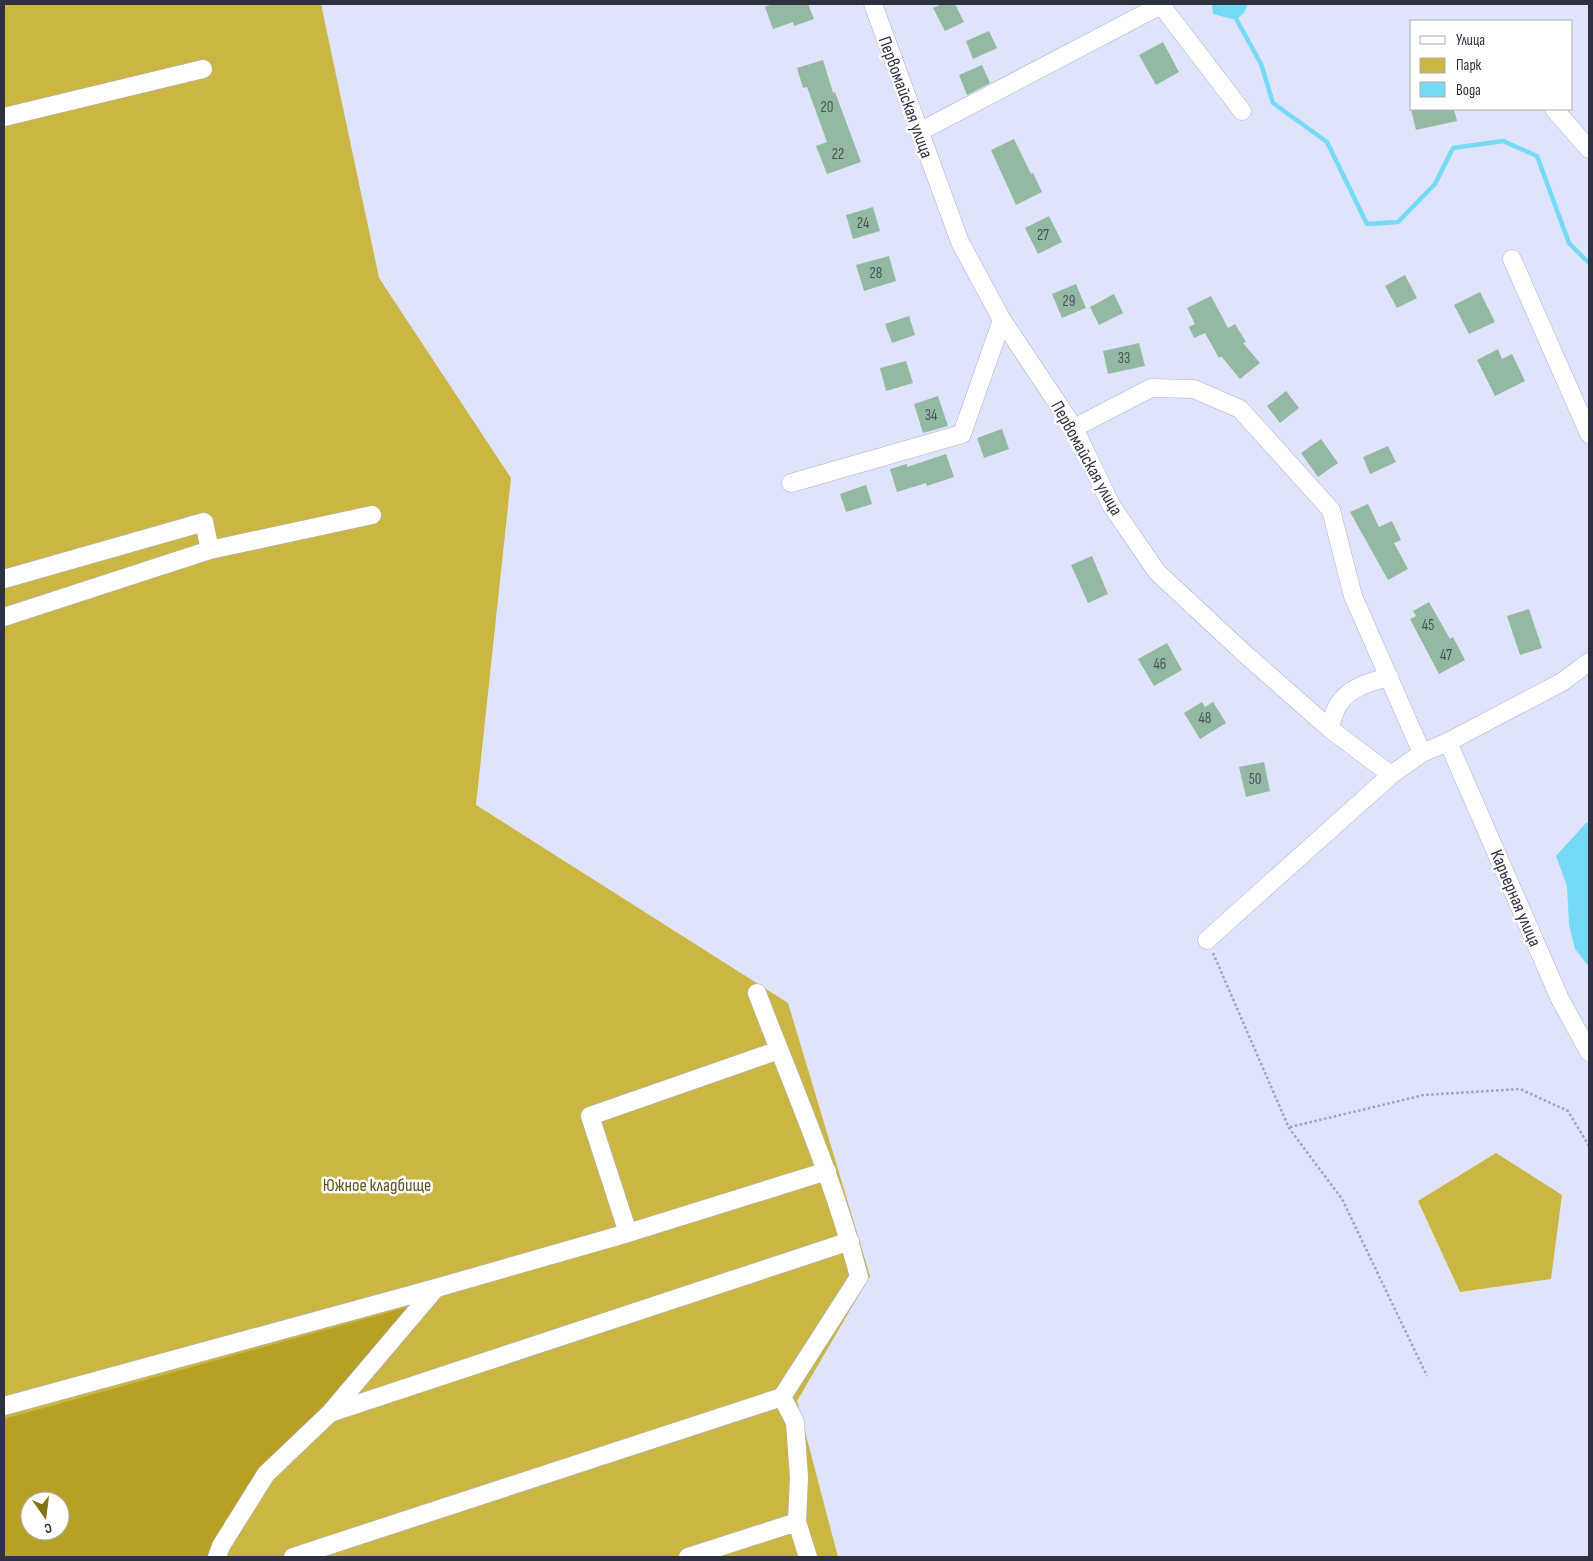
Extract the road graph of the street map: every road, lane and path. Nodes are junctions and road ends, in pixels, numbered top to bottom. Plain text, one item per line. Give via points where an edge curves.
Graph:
1 (873, 4) edge
2 (203, 69) dead end
3 (1555, 110) edge
4 (1242, 111) dead end
5 (4, 117) edge
6 (919, 132) junction
7 (1589, 149) edge
8 (1512, 259) dead end
9 (1002, 320) junction
10 (1074, 428) junction
11 (1589, 434) edge
12 (791, 483) dead end
13 (372, 515) dead end
14 (210, 550) junction
15 (4, 579) edge
16 (4, 617) edge
17 (1589, 662) edge
18 (1389, 677) junction
19 (1329, 728) junction
20 (1448, 742) junction
21 (1422, 752) junction
22 (1391, 775) junction
23 (1207, 940) joint
24 (757, 993) dead end
25 (779, 1050) junction
26 (1589, 1052) edge
27 (1289, 1128) junction
28 (1589, 1146) edge
29 (827, 1171) junction
30 (628, 1233) junction
31 (850, 1241) junction
32 (436, 1288) junction
33 (1427, 1376) dead end
34 (782, 1397) junction
35 (4, 1406) edge
36 (330, 1413) junction
37 (797, 1522) junction
38 (217, 1557) edge
39 (293, 1557) edge
40 (688, 1557) edge
41 (808, 1557) edge

1 - 6 street, Первомайская улица
2 - 5 street
3 - 7 street
4 - 6 street via 1161,5
6 - 9 street, Первомайская улица via 960,242
8 - 11 street
9 - 10 street, Первомайская улица
9 - 12 street via 962,434
10 - 18 street via 1150,388 1194,389 1240,409 1331,510 1353,596
10 - 19 street, Первомайская улица via 1111,505 1157,572
13 - 14 street
14 - 15 street via 204,522
14 - 16 street
17 - 20 street via 1562,682
18 - 19 street via 1363,683 1348,694 1338,705
18 - 21 street
19 - 22 street, Первомайская улица
20 - 21 street
20 - 26 street, Карьерная улица via 1560,999
21 - 22 street
22 - 23 street
23 - 27 path
24 - 25 street
25 - 29 street
25 - 30 street via 590,1116
27 - 28 path via 1424,1095 1520,1089 1568,1111
27 - 33 path via 1342,1199
29 - 30 street
29 - 31 street
30 - 32 street
31 - 34 street via 859,1277
31 - 36 street
32 - 35 street
32 - 36 street
34 - 37 street via 795,1422
34 - 39 street
36 - 38 street via 266,1474
37 - 40 street
37 - 41 street

